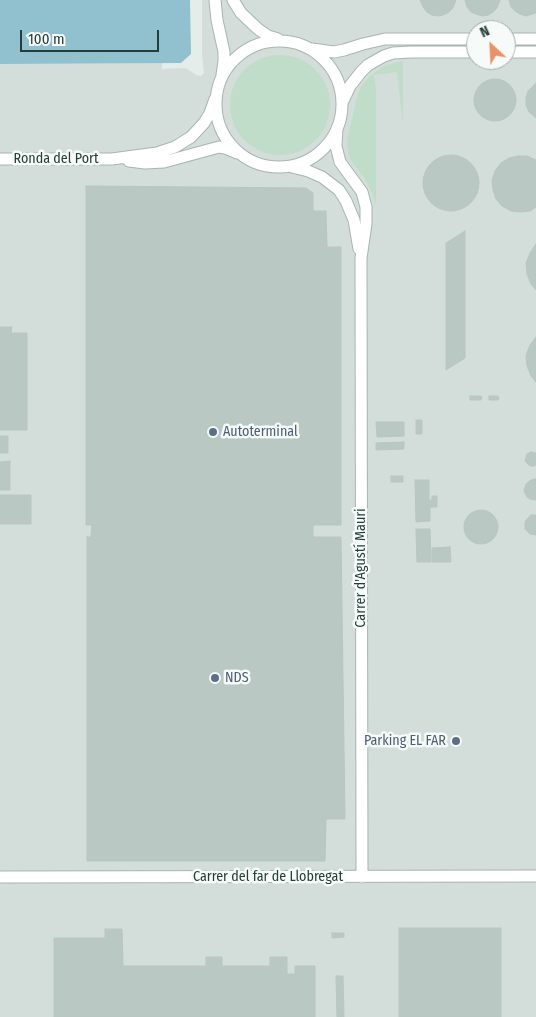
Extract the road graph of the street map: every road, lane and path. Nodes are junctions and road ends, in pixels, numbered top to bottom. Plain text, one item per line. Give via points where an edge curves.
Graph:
1 (215, 0) edge
2 (233, 0) edge
3 (466, 39) edge
4 (516, 39) edge
5 (536, 40) edge
6 (285, 41) junction
7 (309, 48) junction
8 (466, 52) edge
9 (516, 52) edge
10 (536, 52) edge
11 (221, 80) junction
12 (218, 93) junction
13 (343, 101) junction
14 (337, 128) junction
15 (239, 154) junction
16 (0, 158) edge
17 (112, 159) junction
18 (291, 167) junction
19 (361, 258) junction
20 (536, 876) edge
21 (0, 877) edge
22 (362, 877) junction

1 - 11 street via 224,52
2 - 6 street via 258,29
3 - 7 street via 385,39 334,52
4 - 5 street
6 - 7 street
6 - 11 street via 270,41 246,50 227,68
7 - 13 street via 330,65 337,76
8 - 13 street via 411,52 384,56 361,72
9 - 10 street
11 - 12 street
12 - 15 street via 219,122
12 - 17 street via 204,123 184,142 157,153
13 - 14 street
14 - 18 street via 332,140 319,154
14 - 19 street via 336,146 340,162 365,200 366,224
15 - 17 street via 220,147 155,163
15 - 18 street via 266,167
16 - 17 street, Ronda del Port
18 - 19 street via 322,177 339,190 354,220
19 - 22 street, Carrer d'Agustí Mauri
20 - 22 street, Carrer del far de Llobregat
21 - 22 street, Carrer del far de Llobregat

